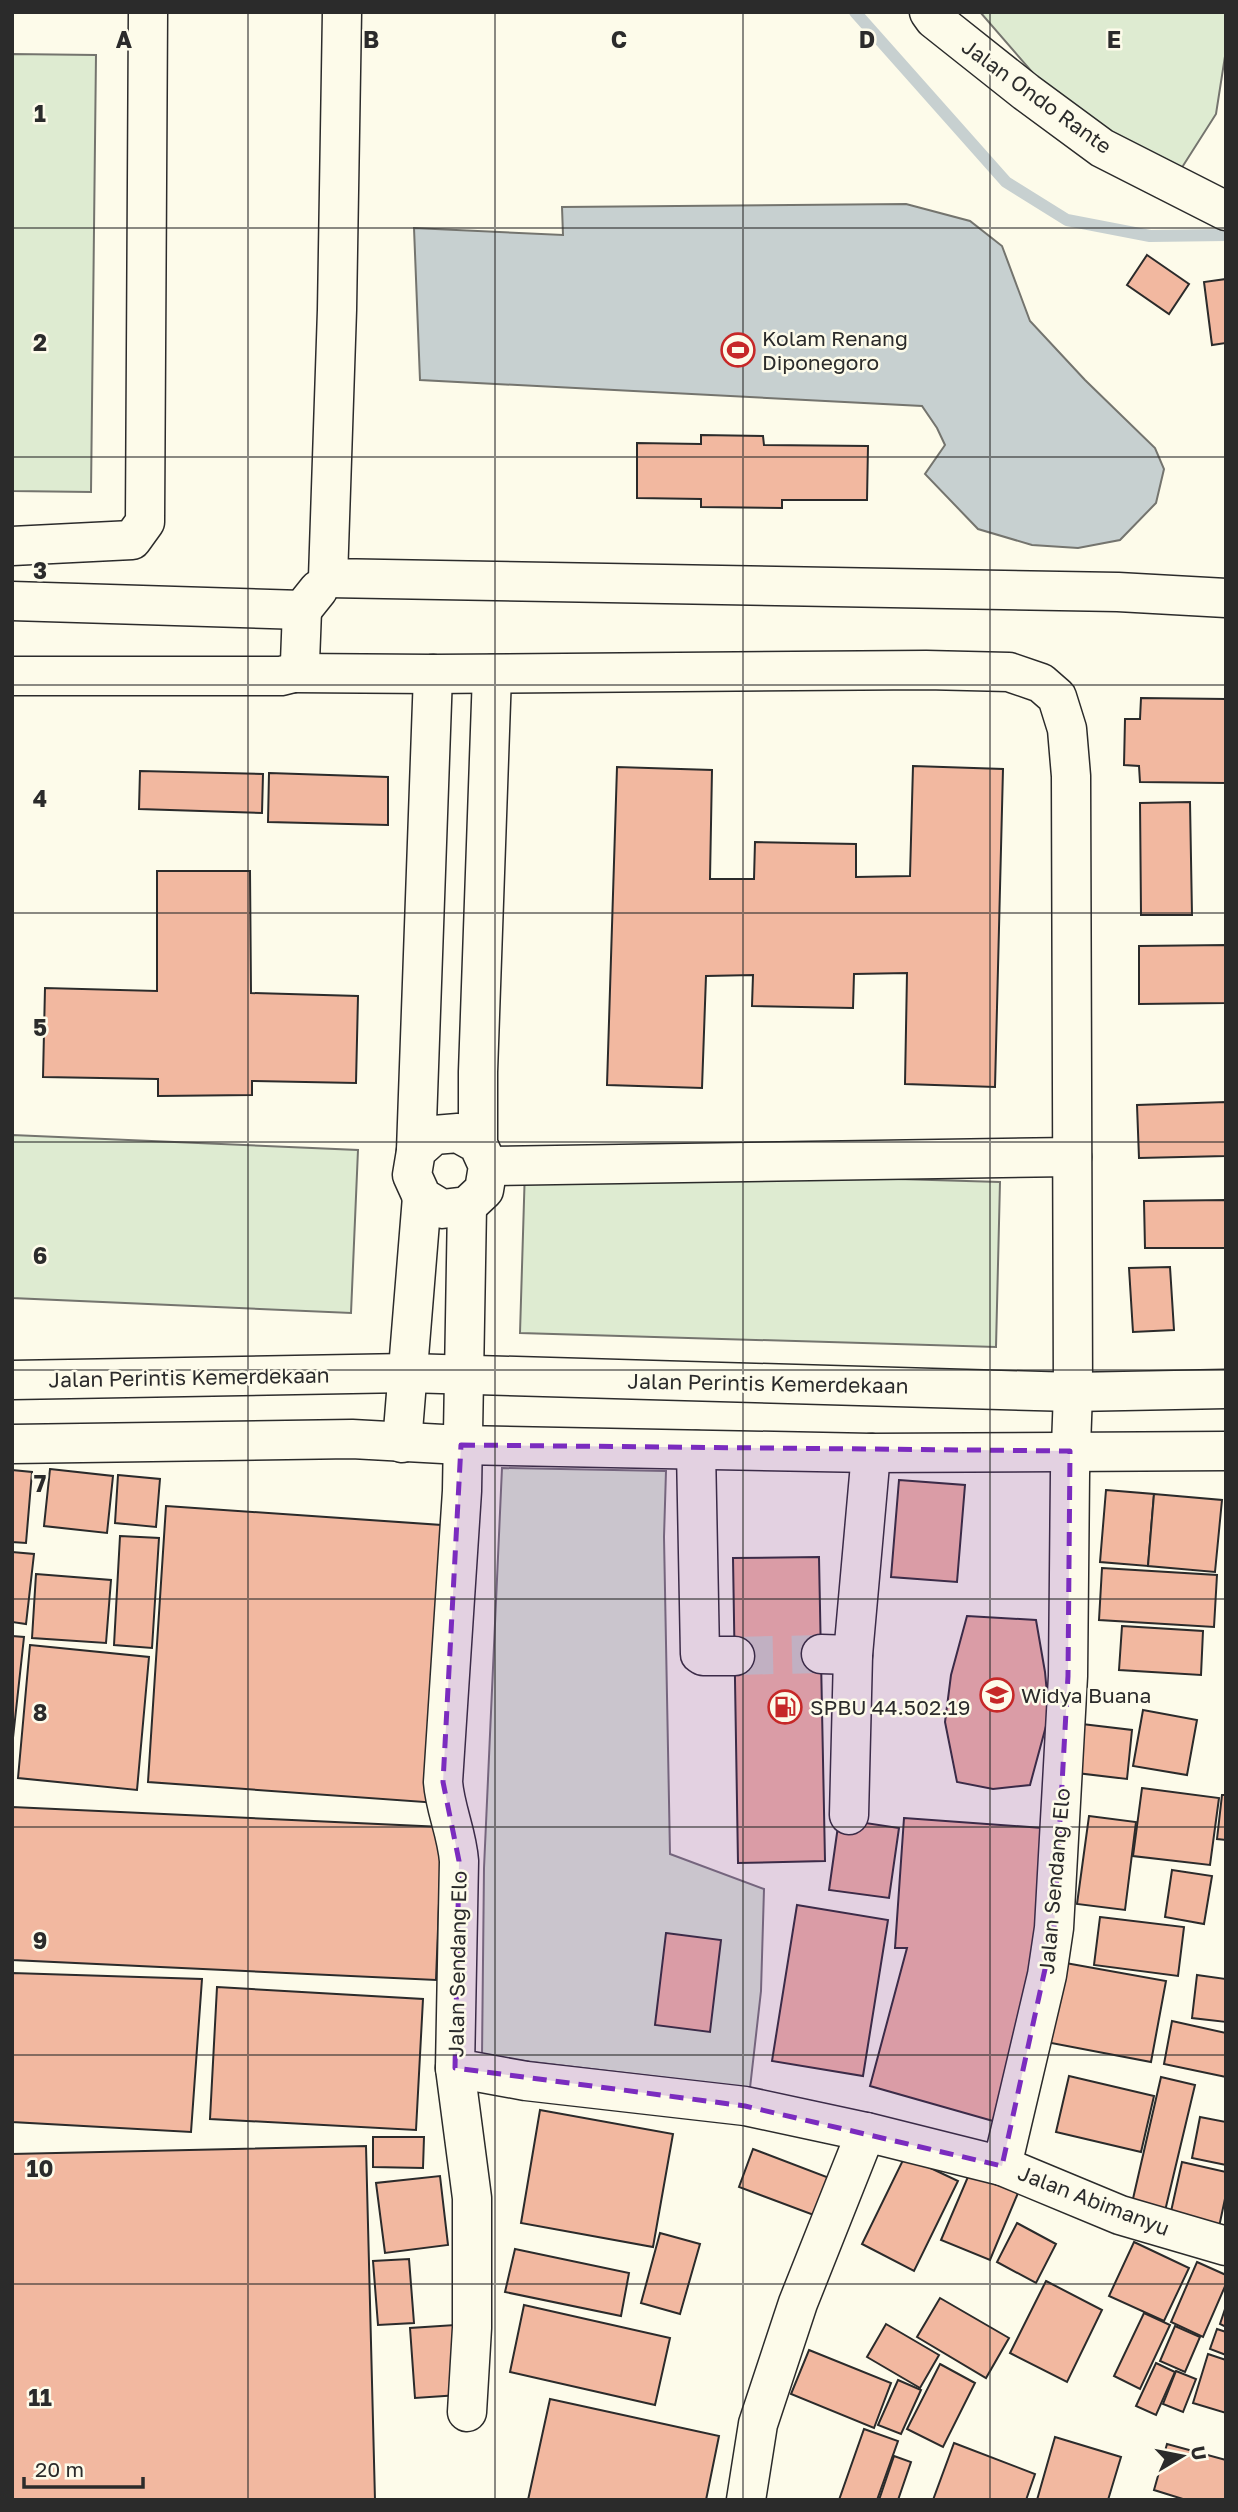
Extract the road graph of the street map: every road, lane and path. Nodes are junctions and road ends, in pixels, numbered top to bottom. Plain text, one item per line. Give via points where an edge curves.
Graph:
1 (148, 12) edge
2 (342, 12) edge
3 (929, 12) edge
4 (1223, 210) edge
5 (12, 546) edge
6 (328, 578) junction
7 (1226, 598) edge
8 (12, 601) edge
9 (302, 610) junction
10 (293, 673) junction
11 (433, 674) junction
12 (492, 674) junction
13 (12, 676) edge
14 (416, 1151) junction
15 (483, 1155) junction
16 (1072, 1157) junction
17 (422, 1197) junction
18 (467, 1206) junction
19 (407, 1373) junction
20 (463, 1375) junction
21 (12, 1380) edge
22 (1226, 1389) edge
23 (1073, 1392) junction
24 (402, 1443) junction
25 (12, 1444) edge
26 (461, 1445) junction
27 (696, 1450) junction
28 (1070, 1451) junction
29 (1226, 1451) edge
30 (871, 1453) junction
31 (734, 1656) tunnel mouth
32 (849, 1815) dead end
33 (455, 2068) junction
34 (866, 2132) junction
35 (1002, 2166) junction
36 (1226, 2246) edge
37 (467, 2412) dead end
38 (746, 2500) edge

1 - 5 main road via 145,522 132,540
2 - 6 main road
3 - 4 main road, Jalan Ondo Rante via 1102,148
6 - 7 main road via 1118,592
6 - 9 main road
8 - 9 main road
9 - 10 main road via 300,662
10 - 11 main road
10 - 13 main road
11 - 12 main road
11 - 14 main road
12 - 15 main road via 478,1072
12 - 16 main road via 926,670 1009,672 1041,683 1057,697 1067,729 1071,776
14 - 15 main road via 434,1135 458,1133
14 - 17 main road via 412,1175
15 - 16 main road
15 - 18 main road via 484,1190
16 - 23 main road
17 - 18 main road via 442,1209
17 - 19 main road
18 - 20 main road
19 - 20 main road, Jalan Perintis Kemerdekaan
19 - 21 main road, Jalan Perintis Kemerdekaan
19 - 24 main road
20 - 23 main road, Jalan Perintis Kemerdekaan
20 - 26 main road
22 - 23 main road, Jalan Perintis Kemerdekaan
23 - 28 main road
24 - 25 main road via 352,1439
24 - 26 main road
26 - 27 main road
26 - 33 main road, Jalan Sendang Elo via 443,1782 459,1861
27 - 30 main road
27 - 31 main road via 699,1654
28 - 29 main road
28 - 30 main road
28 - 35 main road, Jalan Sendang Elo via 1068,1676 1054,1928
30 - 32 main road via 837,1655
33 - 34 main road, Jalan Sendang Elo via 526,2081 745,2106
33 - 37 main road via 472,2198
34 - 35 main road, Jalan Sendang Elo
34 - 38 main road via 798,2304 758,2424
35 - 36 main road, Jalan Abimanyu via 1120,2215

